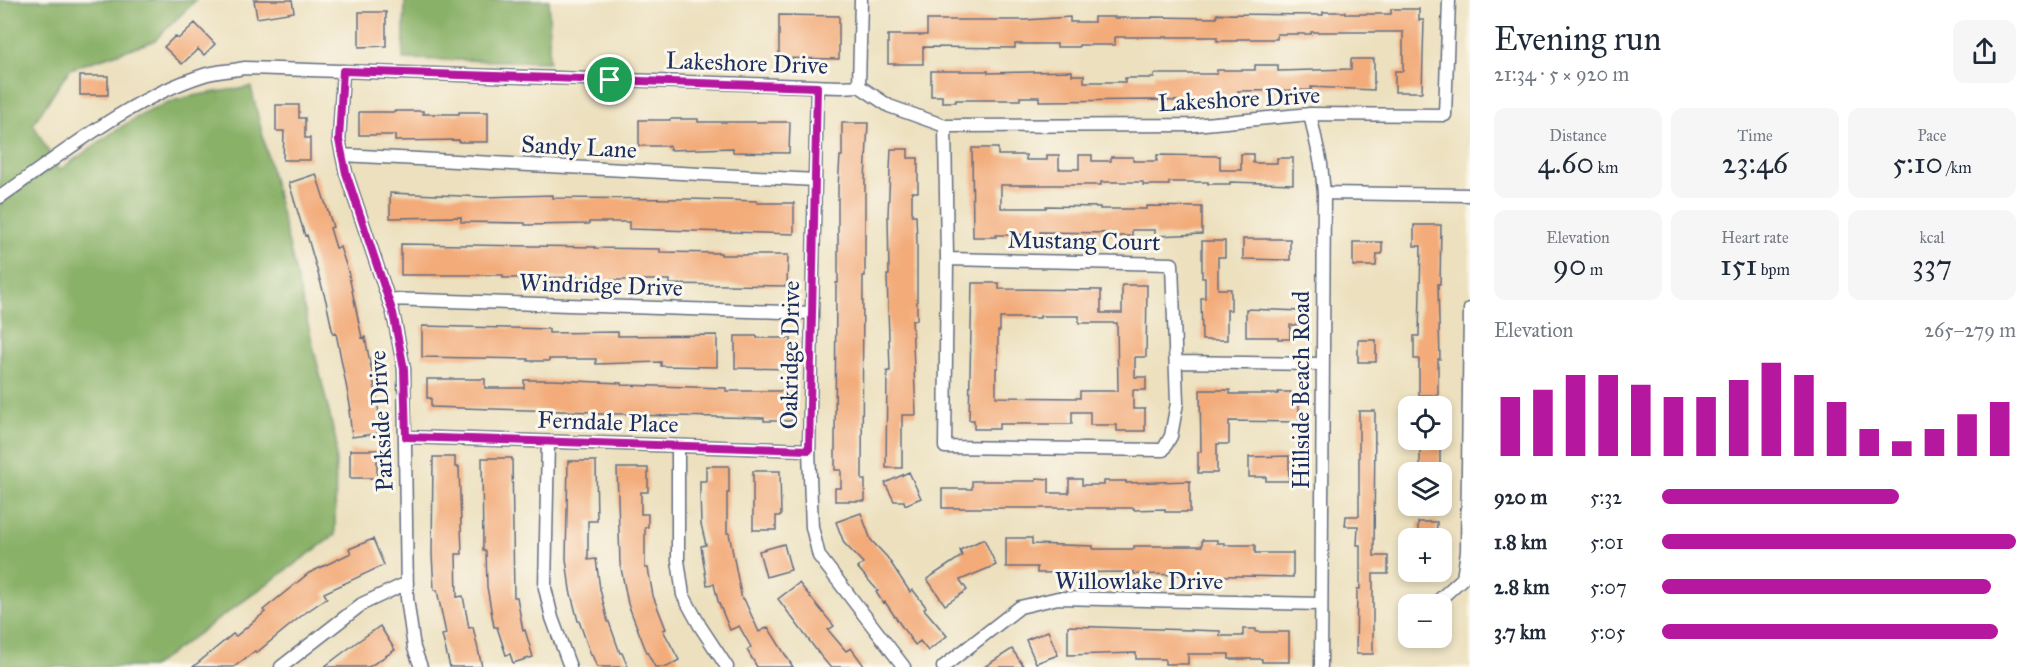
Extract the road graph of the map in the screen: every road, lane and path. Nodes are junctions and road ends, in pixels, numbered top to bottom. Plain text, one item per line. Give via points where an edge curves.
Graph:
1 (861, 0) edge
2 (1449, 0) edge
3 (343, 71) junction
4 (860, 86) junction
5 (817, 87) junction
6 (1310, 114) junction
7 (945, 126) junction
8 (342, 155) junction
9 (814, 180) junction
10 (1324, 193) junction
11 (1470, 195) edge
12 (0, 197) edge
13 (947, 259) junction
14 (389, 299) junction
15 (1470, 309) edge
16 (812, 313) junction
17 (1176, 362) junction
18 (1322, 364) junction
19 (406, 437) junction
20 (548, 442) junction
21 (678, 446) junction
22 (809, 450) junction
23 (407, 583) junction
24 (1446, 594) edge
25 (1321, 604) junction
26 (281, 667) edge
27 (421, 667) edge
28 (570, 667) edge
29 (727, 667) edge
30 (904, 667) edge
31 (943, 667) edge
32 (1321, 667) edge

1 - 4 street
2 - 6 street, Lakeshore Drive via 1445,115
3 - 5 street, Lakeshore Drive
3 - 8 street, Parkside Drive via 339,140
3 - 12 street, Lakeshore Drive via 244,68 207,74 164,90 126,111
4 - 5 street, Lakeshore Drive
4 - 7 street, Lakeshore Drive via 889,106
5 - 9 street, Oakridge Drive
6 - 7 street, Lakeshore Drive via 1194,125
6 - 10 street, Hillside Beach Road
7 - 13 street
8 - 9 street, Sandy Lane
8 - 14 street, Parkside Drive
9 - 16 street, Oakridge Drive
10 - 11 street
10 - 18 street, Hillside Beach Road
13 - 17 street, Mustang Court via 1172,264
13 - 17 street, Mustang Court via 945,447 1163,450 1175,422
14 - 16 street, Windridge Drive
14 - 19 street, Parkside Drive via 404,369
15 - 24 street via 1467,552 1463,578
16 - 22 street, Oakridge Drive
17 - 18 street
18 - 25 street, Hillside Beach Road
19 - 20 street, Ferndale Place
19 - 23 street, Parkside Drive
20 - 21 street, Ferndale Place
20 - 28 street via 544,588
21 - 22 street, Ferndale Place
21 - 29 street via 678,560 683,594
22 - 30 street, Oakridge Drive via 812,527 819,556
23 - 26 street via 362,604
23 - 27 street, Parkside Drive via 414,648
25 - 31 street, Willowlake Drive via 1058,598 1020,607
25 - 32 street, Hillside Beach Road

